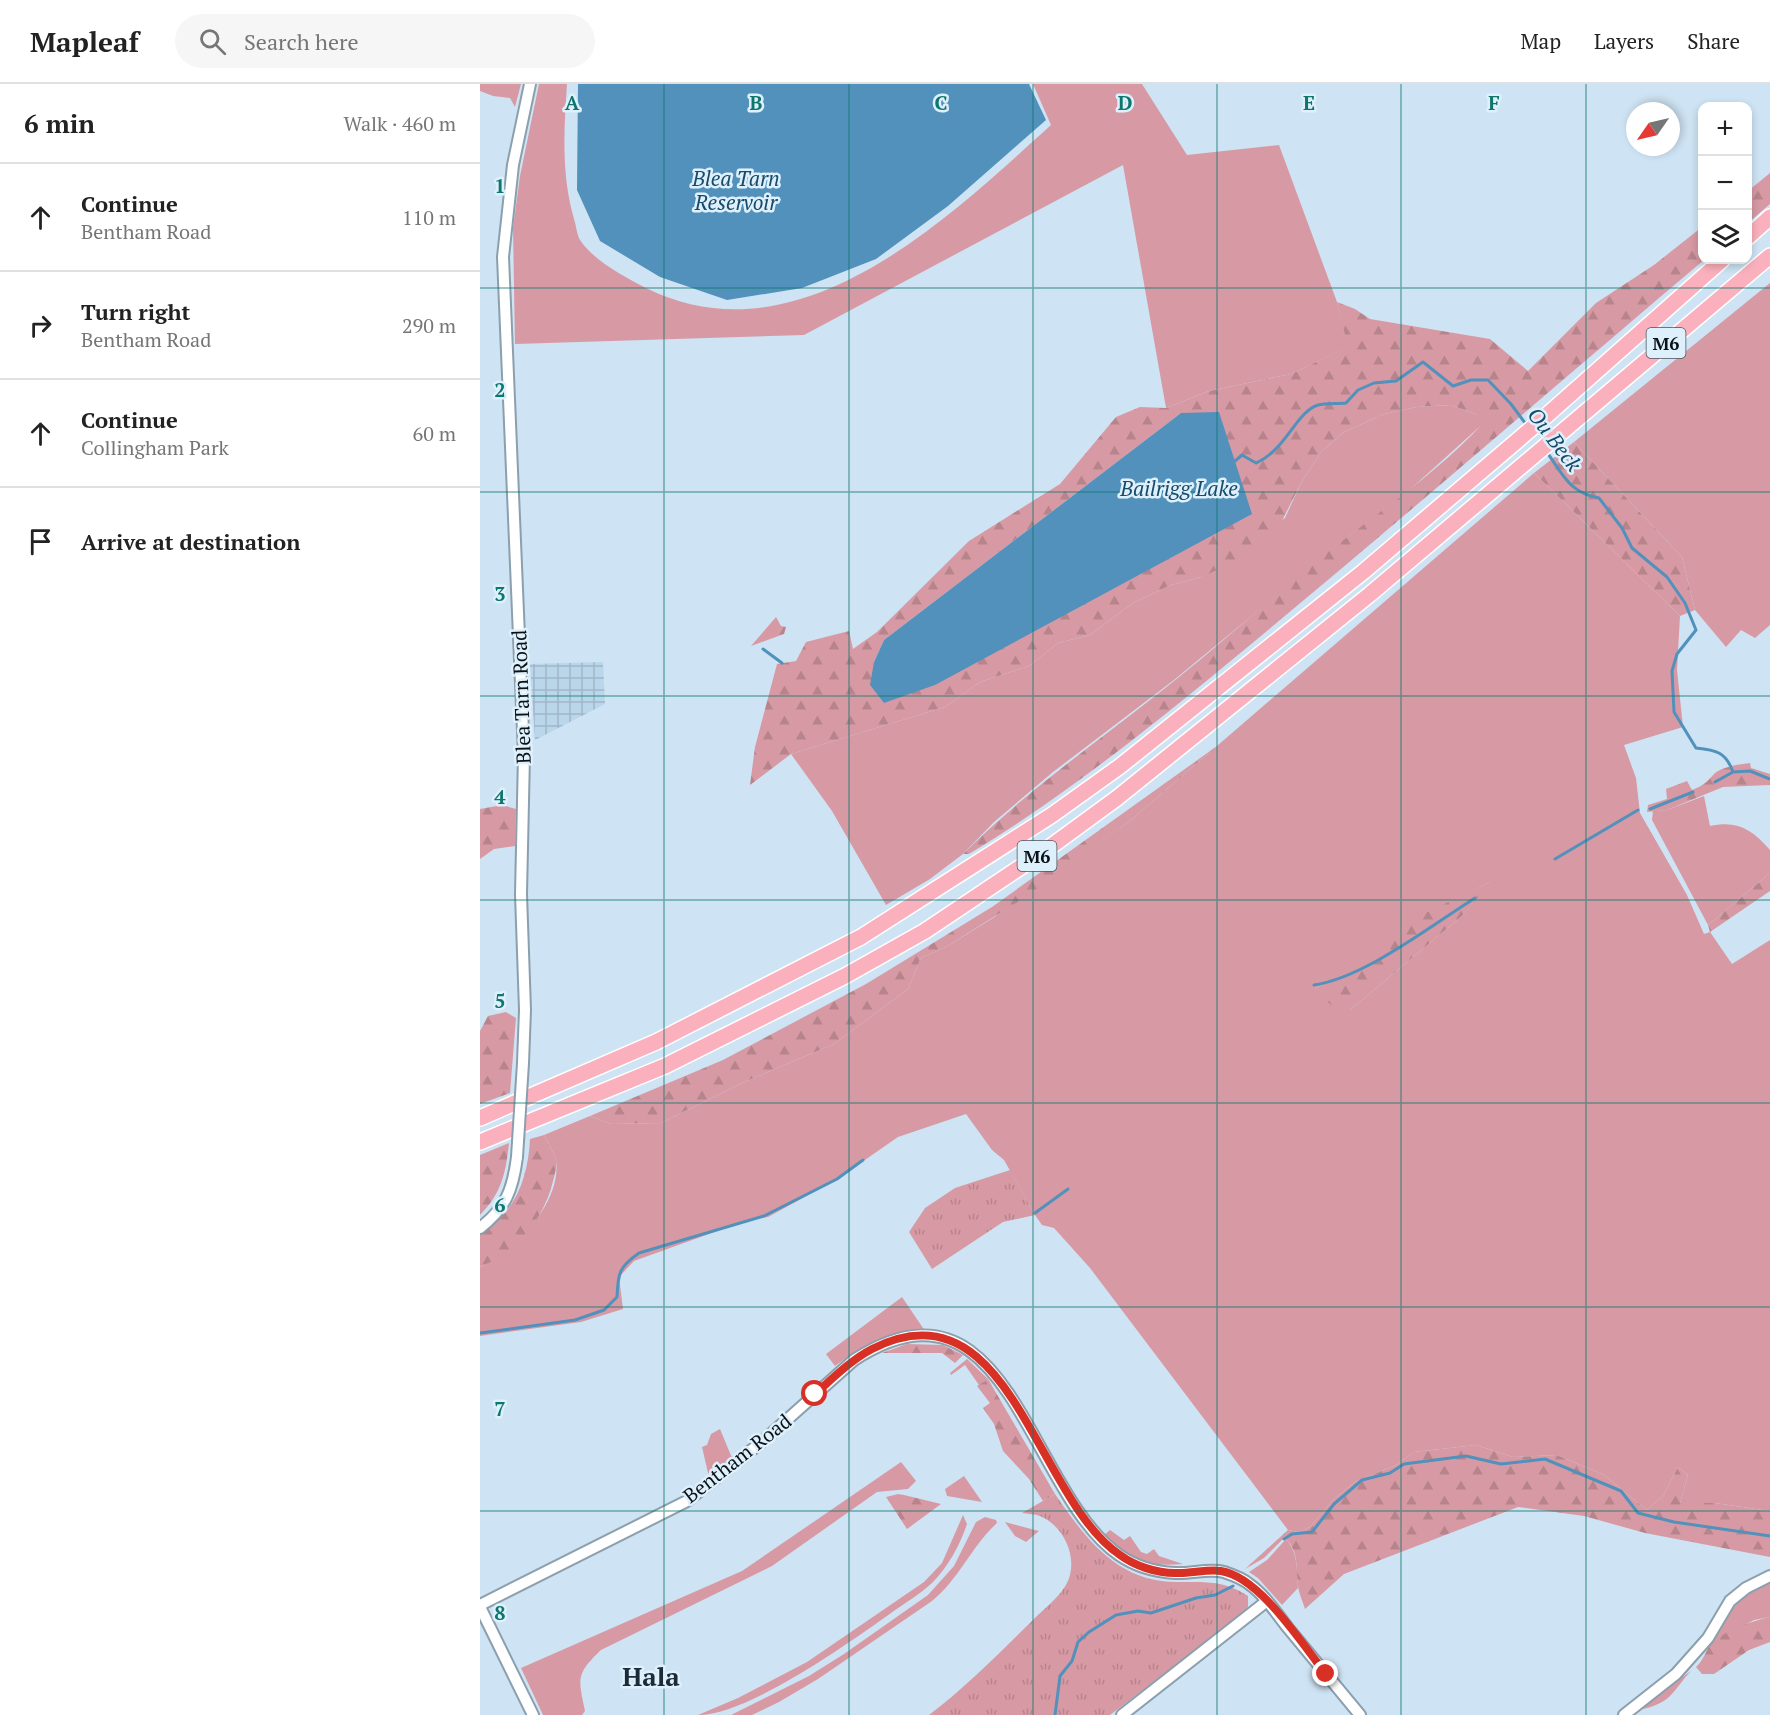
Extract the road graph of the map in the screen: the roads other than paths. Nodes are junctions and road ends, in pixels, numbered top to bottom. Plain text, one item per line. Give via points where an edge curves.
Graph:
1 (530, 84) edge
2 (1770, 217) edge
3 (1752, 233) edge
4 (1770, 255) edge
5 (1717, 264) edge
6 (480, 1118) edge
7 (480, 1142) edge
8 (480, 1228) edge
9 (1770, 1576) edge
10 (1266, 1601) junction
11 (480, 1606) edge
12 (533, 1715) edge
13 (1122, 1715) edge
14 (1360, 1715) edge
15 (1624, 1715) edge

1 - 8 street, Blea Tarn Road, bridge via 513,165 503,257 524,755 524,1063 513,1186 499,1212
2 - 3 highway
4 - 7 highway, M6 via 1369,595 1117,798 1046,850 925,931 845,976 665,1066
5 - 6 highway, M6 via 1363,572 1119,767 1052,815 861,937 656,1042
9 - 15 street via 1730,1601 1708,1638 1676,1674
10 - 11 street, Bentham Road via 1250,1584 1222,1571 1174,1573 1142,1567 1119,1555 1098,1535 1061,1486 1024,1418 985,1364 971,1350 948,1337 924,1335 889,1342 854,1360 763,1441 687,1501
10 - 13 street
10 - 14 street, Bentham Road
11 - 12 street

